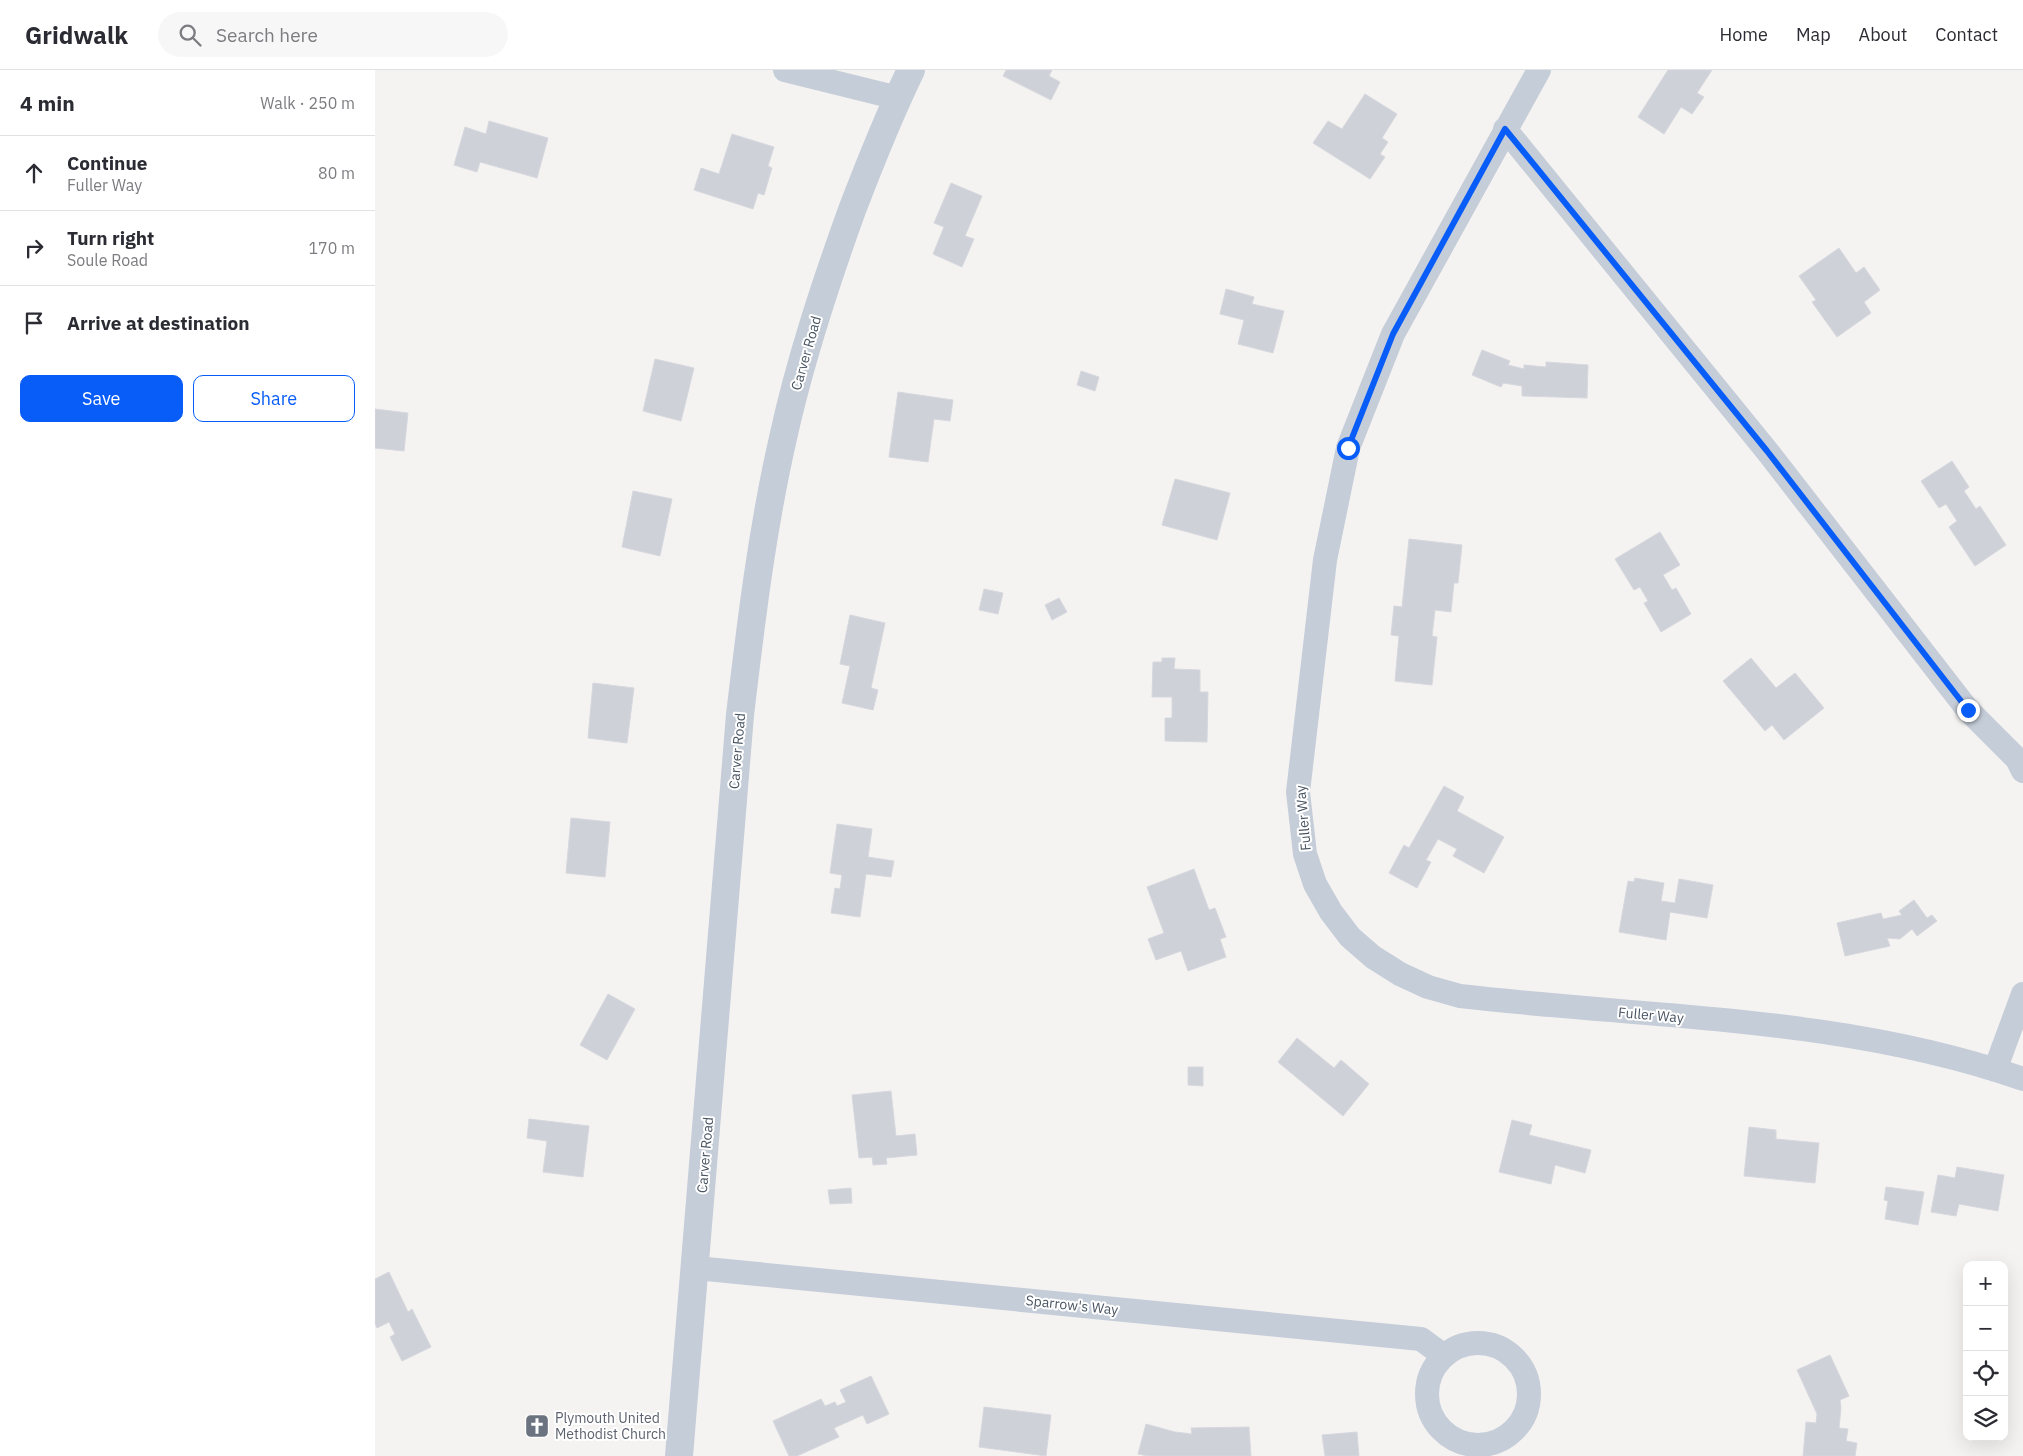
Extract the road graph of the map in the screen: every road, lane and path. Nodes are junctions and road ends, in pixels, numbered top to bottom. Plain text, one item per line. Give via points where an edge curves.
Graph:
1 (785, 70) edge
2 (911, 70) edge
3 (1539, 70) edge
4 (898, 98) junction
5 (1505, 129) junction
6 (2023, 771) edge
7 (2023, 994) edge
8 (1995, 1070) junction
9 (2023, 1079) edge
10 (695, 1268) junction
11 (1444, 1356) junction
12 (679, 1456) edge

1 - 4 street
2 - 4 street, Carver Road
3 - 5 street, Fuller Way
4 - 10 street, Carver Road via 832,264 803,355 766,522 752,607 740,715
5 - 6 street via 1767,451 1968,710 2017,759
5 - 8 street, Fuller Way via 1393,334 1348,448 1325,560 1298,792 1304,848 1315,884 1349,937 1400,974 1436,990 1494,1000 1817,1032 1929,1051
7 - 8 street
8 - 9 street, Fuller Way
10 - 11 street, Sparrow's Way via 1421,1339
10 - 12 street, Carver Road
11 - 11 street via 1472,1343 1502,1349 1514,1358 1523,1371 1528,1397 1522,1419 1507,1436 1497,1441 1473,1444 1456,1440 1441,1430 1429,1410 1427,1386 1436,1365

